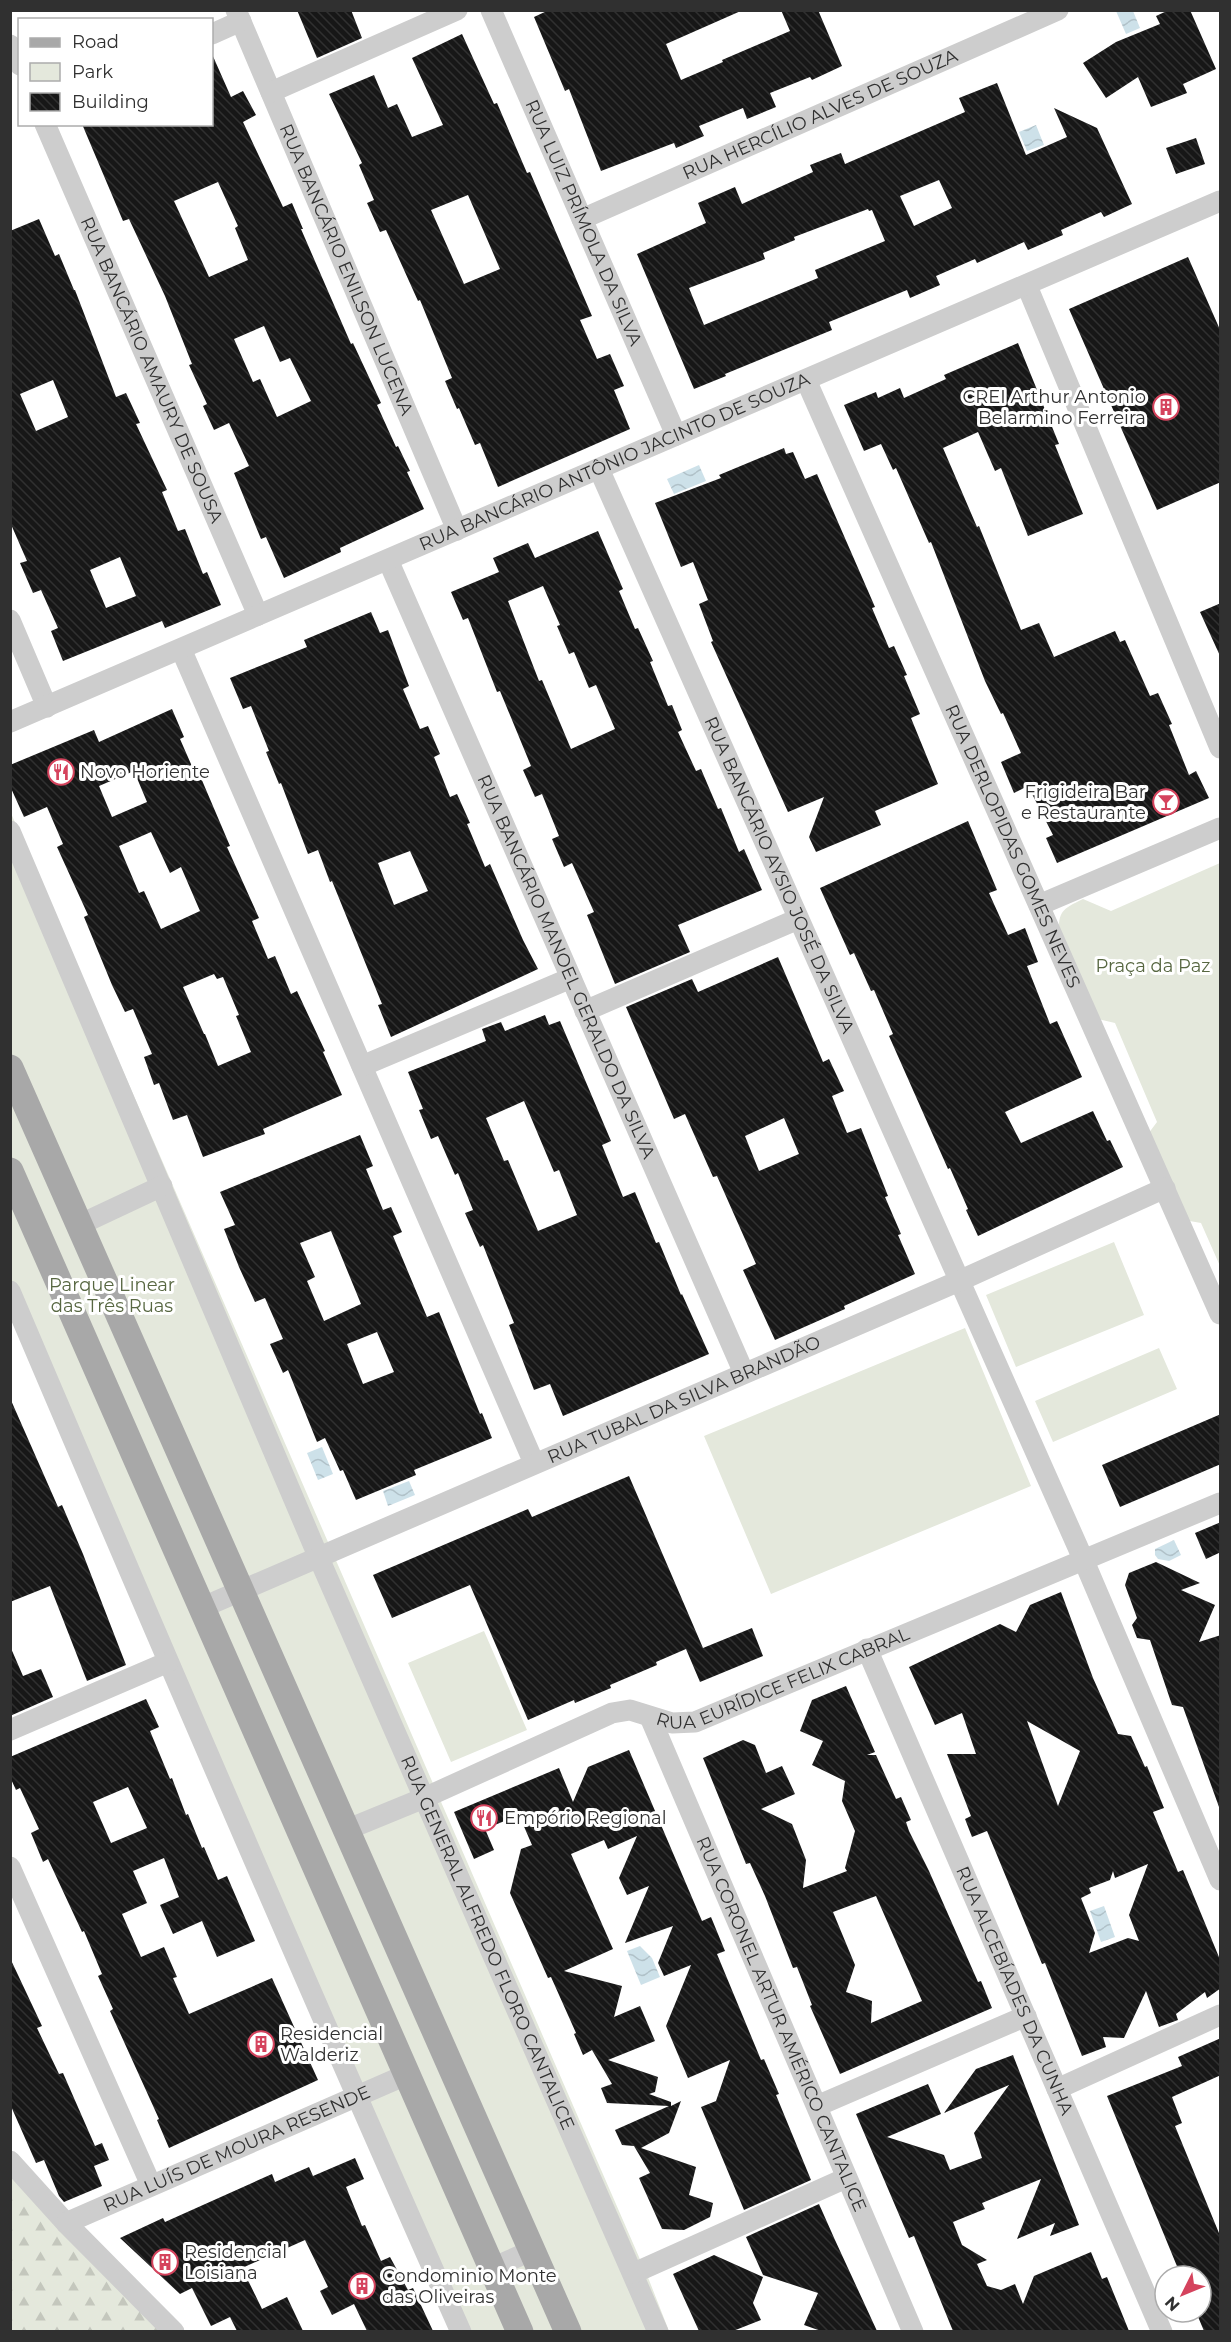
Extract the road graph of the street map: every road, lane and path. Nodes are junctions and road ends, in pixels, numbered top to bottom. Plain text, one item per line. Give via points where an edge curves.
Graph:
1 (457, 10) edge
2 (491, 10) edge
3 (1058, 10) edge
4 (239, 16) edge
5 (213, 33) edge
6 (10, 45) edge
7 (18, 61) edge
8 (271, 92) junction
9 (46, 126) edge
10 (1218, 207) edge
11 (582, 219) junction
12 (1027, 286) junction
13 (806, 380) junction
14 (676, 435) junction
15 (599, 469) junction
16 (457, 530) junction
17 (388, 560) junction
18 (258, 615) junction
19 (10, 620) edge
20 (180, 649) junction
21 (47, 707) junction
22 (10, 722) edge
23 (1221, 748) edge
24 (1221, 828) edge
25 (10, 831) edge
26 (1039, 905) junction
27 (798, 919) junction
28 (571, 978) junction
29 (585, 1011) junction
30 (362, 1066) junction
31 (10, 1068) edge
32 (10, 1171) edge
33 (162, 1186) junction
34 (1165, 1188) junction
35 (17, 1203) edge
36 (79, 1225) junction
37 (959, 1281) junction
38 (10, 1291) edge
39 (1221, 1314) edge
40 (744, 1373) junction
41 (534, 1463) junction
42 (1221, 1503) edge
43 (318, 1556) junction
44 (1084, 1561) junction
45 (242, 1591) junction
46 (201, 1608) junction
47 (867, 1649) junction
48 (168, 1662) junction
49 (650, 1717) junction
50 (10, 1730) edge
51 (424, 1798) junction
52 (346, 1830) junction
53 (10, 1867) edge
54 (1221, 1880) edge
55 (1221, 2015) edge
56 (1026, 2016) junction
57 (408, 2074) junction
58 (1057, 2089) junction
59 (356, 2097) junction
60 (817, 2106) junction
61 (10, 2161) edge
62 (846, 2178) junction
63 (151, 2186) junction
64 (66, 2223) junction
65 (533, 2250) junction
66 (492, 2268) junction
67 (634, 2273) junction
68 (174, 2331) edge
69 (461, 2331) edge
70 (520, 2331) edge
71 (568, 2331) edge
72 (658, 2331) edge
73 (913, 2331) edge
74 (1162, 2331) edge

1 - 8 street
2 - 11 street, RUA LUIZ PRÍMOLA DA SILVA
3 - 11 street, RUA HERCÍLIO ALVES DE SOUZA
4 - 5 street
4 - 8 street, RUA BANCÁRIO ENILSON LUCENA
6 - 7 street
8 - 16 street, RUA BANCÁRIO ENILSON LUCENA
9 - 18 street, RUA BANCÁRIO AMAURY DE SOUSA
10 - 12 street, RUA BANCÁRIO ANTÔNIO JACINTO DE SOUZA
11 - 14 street, RUA LUIZ PRÍMOLA DA SILVA
12 - 13 street, RUA BANCÁRIO ANTÔNIO JACINTO DE SOUZA
12 - 23 street
13 - 14 street, RUA BANCÁRIO ANTÔNIO JACINTO DE SOUZA
13 - 26 street, RUA DERLOPIDAS GOMES NEVES
14 - 15 street, RUA BANCÁRIO ANTÔNIO JACINTO DE SOUZA
15 - 16 street, RUA BANCÁRIO ANTÔNIO JACINTO DE SOUZA
15 - 27 street, RUA BANCÁRIO AYSIO JOSÉ DA SILVA
16 - 17 street, RUA BANCÁRIO ANTÔNIO JACINTO DE SOUZA
17 - 18 street, RUA BANCÁRIO ANTÔNIO JACINTO DE SOUZA
17 - 28 street, RUA BANCÁRIO MANOEL GERALDO DA SILVA
18 - 20 street, RUA BANCÁRIO ANTÔNIO JACINTO DE SOUZA
19 - 21 street
20 - 21 street, RUA BANCÁRIO ANTÔNIO JACINTO DE SOUZA
20 - 30 street
21 - 22 street, RUA BANCÁRIO ANTÔNIO JACINTO DE SOUZA
24 - 26 street
25 - 33 street, RUA GENERAL ALFREDO FLORO CANTALICE
26 - 34 street, RUA DERLOPIDAS GOMES NEVES
27 - 29 street
27 - 37 street, RUA BANCÁRIO AYSIO JOSÉ DA SILVA
28 - 29 street, RUA BANCÁRIO MANOEL GERALDO DA SILVA
28 - 30 street
29 - 40 street, RUA BANCÁRIO MANOEL GERALDO DA SILVA
30 - 41 street
31 - 36 main road
32 - 35 main road
33 - 36 street
33 - 43 street, RUA GENERAL ALFREDO FLORO CANTALICE
34 - 37 street, RUA TUBAL DA SILVA BRANDÃO
34 - 39 street, RUA DERLOPIDAS GOMES NEVES
35 - 46 main road
36 - 45 main road
37 - 40 street, RUA TUBAL DA SILVA BRANDÃO
37 - 44 street, RUA BANCÁRIO AYSIO JOSÉ DA SILVA
38 - 48 street
40 - 41 street, RUA TUBAL DA SILVA BRANDÃO
41 - 43 street, RUA TUBAL DA SILVA BRANDÃO
42 - 44 street, RUA EURÍDICE FELIX CABRAL
43 - 45 street, RUA TUBAL DA SILVA BRANDÃO
43 - 51 street, RUA GENERAL ALFREDO FLORO CANTALICE
44 - 47 street, RUA EURÍDICE FELIX CABRAL
44 - 54 street, RUA BANCÁRIO AYSIO JOSÉ DA SILVA
45 - 46 street, RUA TUBAL DA SILVA BRANDÃO
45 - 52 main road
46 - 57 main road
47 - 49 street, RUA EURÍDICE FELIX CABRAL via 695,1722 672,1723
47 - 56 street, RUA ALCEBÍADES DA CUNHA
48 - 50 street
48 - 59 street
49 - 51 street, RUA EURÍDICE FELIX CABRAL via 630,1710 612,1713
49 - 60 street, RUA CORONEL ARTUR AMÉRICO CANTALICE
51 - 52 street, RUA EURÍDICE FELIX CABRAL
51 - 67 street, RUA GENERAL ALFREDO FLORO CANTALICE
52 - 65 main road
53 - 63 street
55 - 58 street
56 - 58 street, RUA ALCEBÍADES DA CUNHA
56 - 60 street
57 - 59 street, RUA LUÍS DE MOURA RESENDE
57 - 66 main road
58 - 74 street, RUA ALCEBÍADES DA CUNHA
59 - 63 street, RUA LUÍS DE MOURA RESENDE
59 - 69 street
60 - 62 street, RUA CORONEL ARTUR AMÉRICO CANTALICE
61 - 64 street
62 - 67 street
62 - 73 street, RUA CORONEL ARTUR AMÉRICO CANTALICE
63 - 64 street, RUA LUÍS DE MOURA RESENDE
64 - 68 street
65 - 66 street
65 - 71 main road
66 - 70 main road
67 - 72 street, RUA GENERAL ALFREDO FLORO CANTALICE

